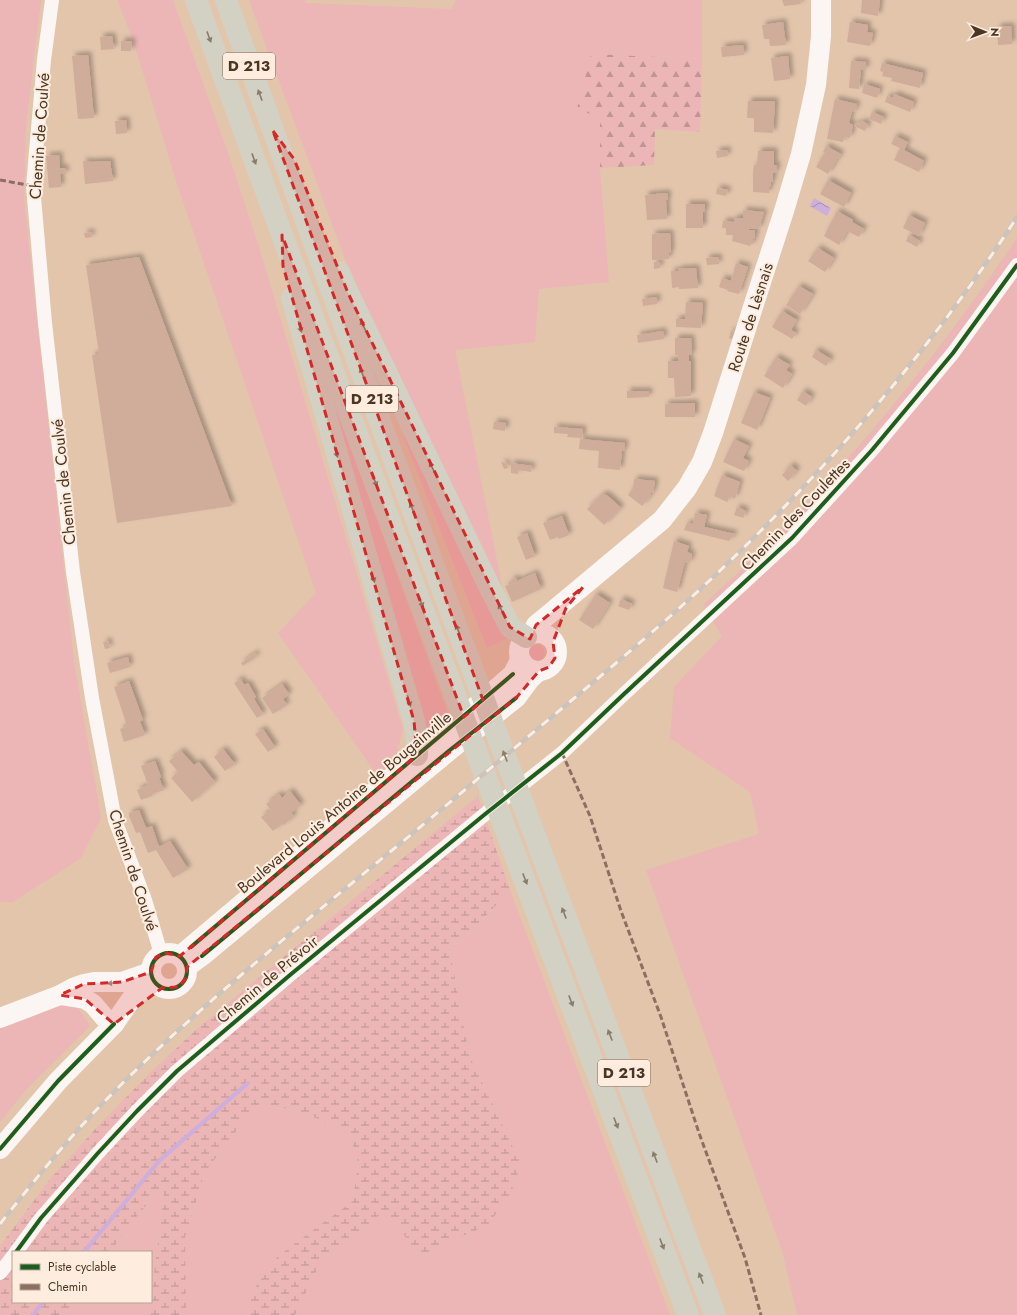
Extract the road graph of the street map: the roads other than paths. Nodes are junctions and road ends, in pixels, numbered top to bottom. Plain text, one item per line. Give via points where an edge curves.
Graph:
1 (52, 0) edge
2 (196, 0) edge
3 (226, 0) edge
4 (821, 0) edge
5 (273, 131) junction
6 (282, 235) junction
7 (1017, 265) edge
8 (583, 586) junction
9 (529, 636) junction
10 (553, 642) junction
11 (520, 660) junction
12 (539, 671) junction
13 (562, 753) joint
14 (417, 755) junction
15 (176, 959) junction
16 (156, 981) junction
17 (60, 996) junction
18 (0, 1018) edge
19 (114, 1024) junction
20 (0, 1149) edge
21 (17, 1251) edge
22 (12, 1257) edge
23 (0, 1273) edge
24 (688, 1315) edge
25 (715, 1315) edge

1 - 15 street, Chemin de Coulvé via 33,186 45,323 72,564 92,698 115,820 145,900
2 -> 6 highway, D 213
5 -> 3 highway, D 213
4 - 8 main road, Route de Lèsnais via 821,36 816,85 801,154 702,462 687,488 662,520
9 -> 5 highway via 510,627 489,586 348,293 294,159
25 -> 5 highway, D 213
6 -> 14 highway via 283,266 414,721
6 -> 24 highway, D 213
7 - 13 street, Chemin des Coulettes via 948,360 872,450 792,538
8 - 9 main road, Route de Lèsnais via 536,625
8 - 10 main road, Route de Lèsnais via 566,608
9 - 10 main road via 545,635
9 - 11 main road via 519,648
10 - 12 main road via 556,653 553,663
11 - 12 main road via 528,669
11 - 14 main road, Boulevard Louis Antoine de Bougainville via 513,674
12 - 15 main road, Boulevard Louis Antoine de Bougainville via 516,698 202,956
13 - 21 street, Chemin de Prévoir via 290,975 177,1071 98,1153 41,1218
14 - 15 main road, Boulevard Louis Antoine de Bougainville
15 - 16 main road via 153,962
15 - 16 main road via 187,972 183,983 174,989
16 -> 17 main road via 94,982 73,988
16 - 19 main road via 138,1009
17 - 18 main road
17 - 19 main road via 85,999
19 - 20 main road via 58,1082
22 - 23 street

